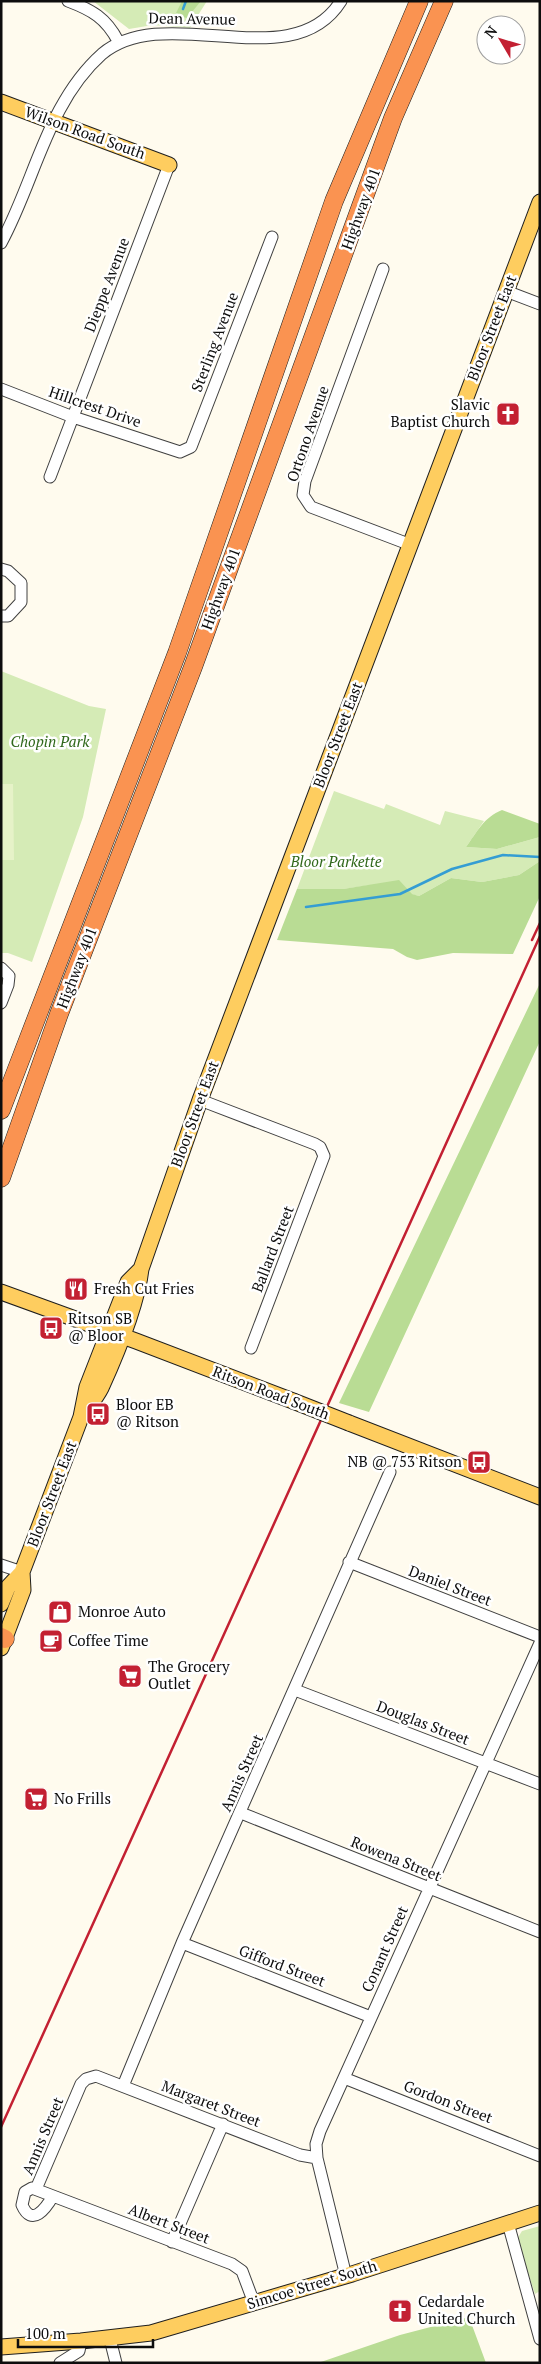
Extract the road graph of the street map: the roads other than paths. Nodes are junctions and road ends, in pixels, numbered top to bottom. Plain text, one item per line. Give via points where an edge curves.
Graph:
1 (68, 1) edge
2 (341, 1) edge
3 (419, 1) edge
4 (444, 1) edge
5 (454, 1) edge
6 (118, 41) junction
7 (1, 102) edge
8 (393, 118) junction
9 (54, 122) junction
10 (169, 165) joint
11 (540, 202) edge
12 (272, 237) dead end
13 (1, 243) edge
14 (383, 269) dead end
15 (506, 291) junction
16 (540, 304) edge
17 (1, 389) edge
18 (73, 417) junction
19 (180, 452) joint
20 (50, 477) dead end
21 (411, 545) junction
22 (1, 569) edge
23 (1, 616) edge
24 (2, 968) edge
25 (1, 1003) edge
26 (200, 1100) junction
27 (1, 1110) edge
28 (1, 1178) edge
29 (1, 1292) edge
30 (115, 1333) junction
31 (251, 1348) dead end
32 (390, 1472) dead end
33 (540, 1497) edge
34 (349, 1562) junction
35 (1, 1565) edge
36 (22, 1572) junction
37 (1, 1604) edge
38 (540, 1637) edge
39 (2, 1641) edge
40 (540, 1643) edge
41 (295, 1690) junction
42 (486, 1763) junction
43 (540, 1784) edge
44 (242, 1812) junction
45 (429, 1888) junction
46 (540, 1932) edge
47 (182, 1943) junction
48 (371, 2017) junction
49 (96, 2076) joint
50 (344, 2078) junction
51 (123, 2086) junction
52 (223, 2124) junction
53 (540, 2156) edge
54 (316, 2158) junction
55 (36, 2189) junction
56 (53, 2196) junction
57 (540, 2213) edge
58 (508, 2223) junction
59 (172, 2242) junction
60 (346, 2276) junction
61 (254, 2303) junction
62 (110, 2338) junction
63 (540, 2339) edge
64 (81, 2341) junction
65 (1, 2347) edge
66 (60, 2363) edge
67 (116, 2363) edge

1 - 6 street via 104,19
2 - 6 street, Dean Avenue via 319,25 280,37 163,31
3 - 27 highway, Highway 401 via 334,201 177,653
4 - 8 highway, Highway 401
5 - 8 highway
6 - 9 street, Dean Avenue via 92,64 63,103
7 - 9 main road, Wilson Road South
8 - 28 highway, Highway 401 via 193,667
9 - 10 main road, Wilson Road South
9 - 13 street, Dean Avenue
10 - 18 street, Dieppe Avenue
11 - 15 main road, Bloor Street East
12 - 19 street, Sterling Avenue via 191,447
14 - 21 street, Ortono Avenue via 303,494 311,507
15 - 16 street
15 - 21 main road, Bloor Street East
17 - 18 street, Hillcrest Drive
18 - 19 street, Hillcrest Drive
18 - 20 street, Dieppe Avenue
21 - 26 main road, Bloor Street East
22 - 23 street via 21,583 21,602 8,616
24 - 25 street via 9,976
26 - 30 main road, Bloor Street East via 141,1269 128,1282
26 - 31 street, Ballard Street via 315,1144 323,1151 324,1161
29 - 30 main road, Ritson Road South
30 - 33 main road, Ritson Road South, bridge
30 - 36 main road, Bloor Street East via 87,1387 81,1417
32 - 34 street, Annis Street
34 - 38 street, Daniel Street
34 - 41 street, Annis Street
35 - 36 street
36 - 37 main road, Bloor Street East via 8,1587
36 - 39 main road, Bloor Street East via 23,1590
40 - 42 street, Conant Street
41 - 42 street, Douglas Street
41 - 44 street, Annis Street
42 - 43 street, Douglas Street
42 - 45 street, Conant Street
44 - 45 street, Rowena Street
44 - 47 street, Annis Street
45 - 46 street, Rowena Street
45 - 48 street, Conant Street
47 - 48 street, Gifford Street
47 - 51 street, Annis Street
48 - 50 street, Conant Street
49 - 51 street, Margaret Street
49 - 55 street, Annis Street via 86,2078 81,2084
50 - 53 street, Gordon Street
50 - 54 street, Conant Street via 320,2131
51 - 52 street, Margaret Street
52 - 54 street, Margaret Street via 300,2155
52 - 59 street
54 - 60 street, Conant Street
55 - 56 street, Albert Street
55 - 56 street via 28,2190 21,2200 23,2209 30,2214 43,2212
56 - 59 street, Albert Street
57 - 58 main road, Simcoe Street South
58 - 60 main road, Simcoe Street South
58 - 63 street
59 - 61 street, Albert Street via 232,2264 242,2271
60 - 61 main road, Simcoe Street South
61 - 62 main road, Simcoe Street South via 151,2333
62 - 64 main road, Simcoe Street South
62 - 67 street
64 - 65 main road, Simcoe Street South
64 - 66 street via 79,2351

